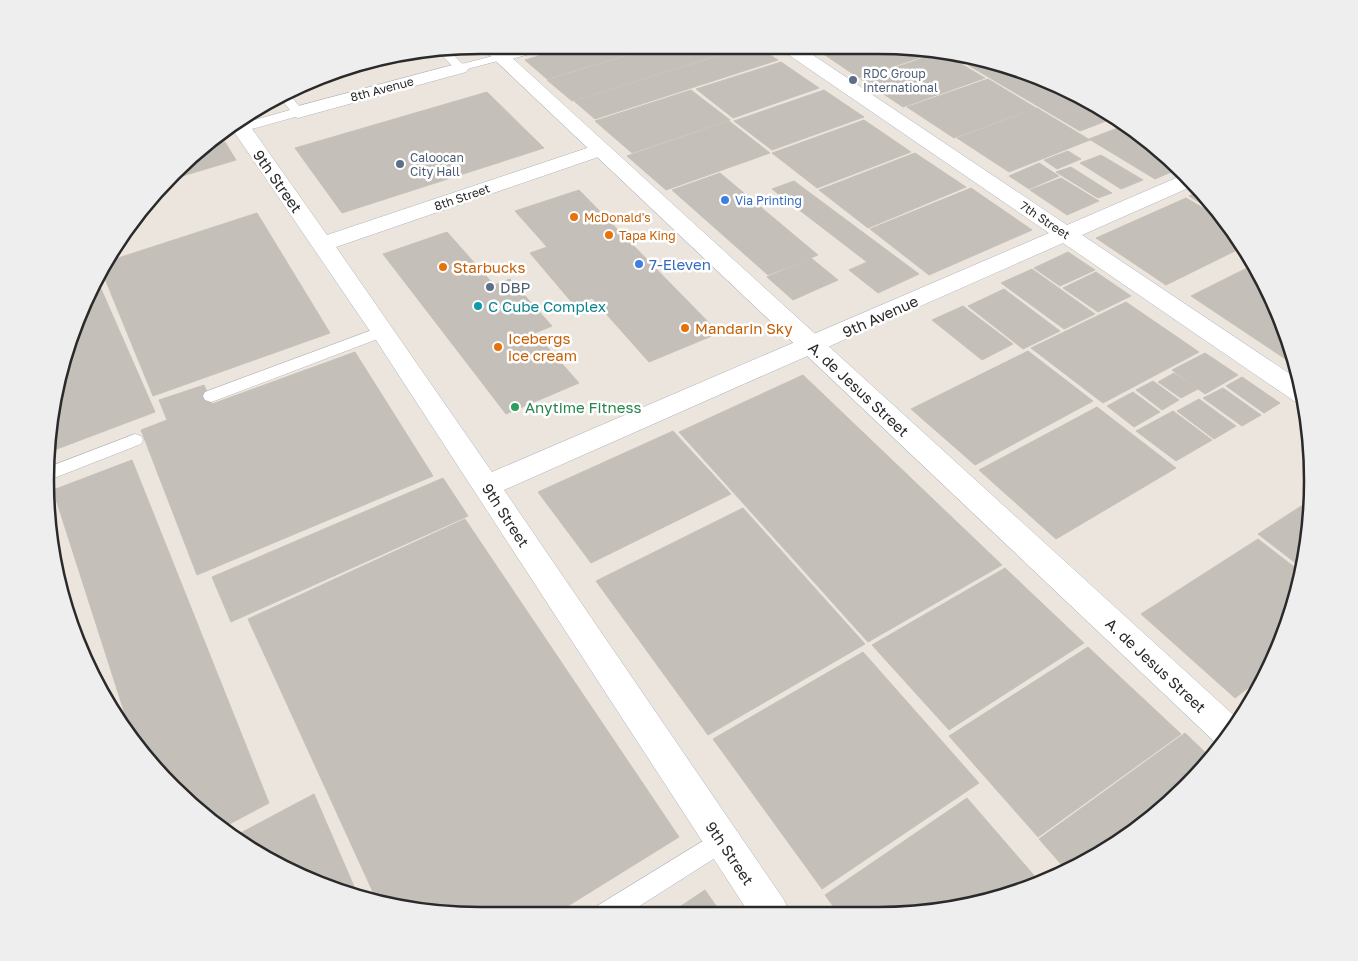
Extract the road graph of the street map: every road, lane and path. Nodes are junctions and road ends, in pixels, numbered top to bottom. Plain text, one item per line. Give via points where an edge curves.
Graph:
1 (488, 54) edge
2 (497, 54) edge
3 (799, 54) edge
4 (448, 55) edge
5 (460, 68) junction
6 (288, 100) edge
7 (298, 112) junction
8 (246, 124) edge
9 (236, 131) edge
10 (600, 150) junction
11 (1183, 183) edge
12 (1066, 234) junction
13 (323, 244) junction
14 (383, 331) junction
15 (812, 346) junction
16 (1294, 389) edge
17 (212, 396) dead end
18 (135, 440) dead end
19 (54, 472) edge
20 (487, 486) junction
21 (1224, 729) edge
22 (722, 841) junction
23 (616, 907) edge
24 (767, 907) edge

1 - 5 lane, 8th Avenue
2 - 10 street, A. de Jesus Street
3 - 12 street, 7th Street
4 - 5 lane
5 - 7 street, 8th Avenue
6 - 7 lane
7 - 8 lane, 8th Avenue
9 - 13 street, 9th Street
10 - 13 street, 8th Street
10 - 15 street, A. de Jesus Street
11 - 12 street, 9th Avenue
12 - 15 street, 9th Avenue
12 - 16 street, 7th Street
13 - 14 street, 9th Street
14 - 17 lane
14 - 20 street, 9th Street
15 - 20 street, 9th Avenue
15 - 21 street, A. de Jesus Street
18 - 19 lane
20 - 22 street, 9th Street
22 - 23 lane
22 - 24 street, 9th Street

